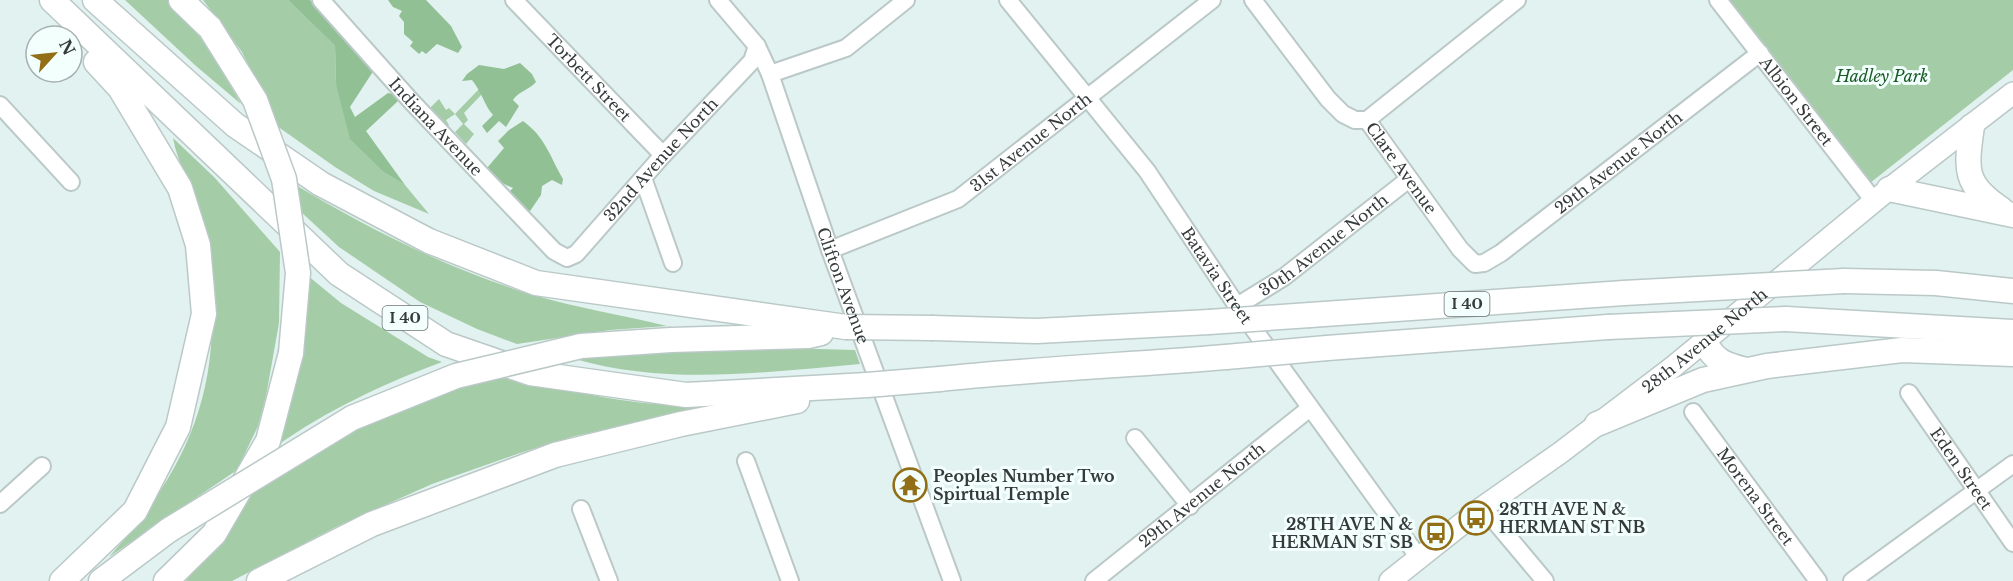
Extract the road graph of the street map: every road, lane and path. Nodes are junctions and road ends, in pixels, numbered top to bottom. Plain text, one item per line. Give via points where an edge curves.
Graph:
1 (40, 0) edge
2 (52, 0) edge
3 (96, 0) edge
4 (181, 0) edge
5 (321, 0) edge
6 (514, 0) edge
7 (718, 0) edge
8 (906, 0) edge
9 (1008, 0) edge
10 (1212, 0) edge
11 (1253, 0) edge
12 (1517, 0) edge
13 (1718, 0) edge
14 (757, 46) junction
15 (1760, 53) junction
16 (770, 74) junction
17 (2013, 93) edge
18 (1088, 97) junction
19 (0, 105) edge
20 (1367, 120) junction
21 (1972, 126) junction
22 (663, 155) junction
23 (643, 178) junction
24 (1408, 178) junction
25 (71, 182) dead end
26 (1882, 195) junction
27 (2010, 214) edge
28 (830, 250) junction
29 (555, 251) joint
30 (673, 263) dead end
31 (1475, 264) joint
32 (2013, 291) edge
33 (1237, 306) junction
34 (845, 327) junction
35 (2013, 332) edge
36 (1705, 341) junction
37 (2013, 354) edge
38 (1747, 371) junction
39 (867, 385) junction
40 (1909, 393) dead end
41 (1310, 408) junction
42 (1693, 412) dead end
43 (1597, 424) junction
44 (1135, 438) dead end
45 (746, 460) dead end
46 (2013, 464) edge
47 (42, 466) dead end
48 (1976, 491) junction
49 (0, 504) edge
50 (1190, 506) junction
51 (1483, 507) junction
52 (581, 509) dead end
53 (2013, 543) edge
54 (1419, 558) junction
55 (62, 581) edge
56 (101, 581) edge
57 (166, 581) edge
58 (259, 581) edge
59 (609, 581) edge
60 (790, 581) edge
61 (952, 581) edge
62 (1094, 581) edge
63 (1390, 581) edge
64 (1545, 581) edge
65 (1818, 581) edge
66 (1852, 581) edge

1 - 55 highway via 120,88 180,188 198,245 204,314 178,428 135,510
2 - 39 highway, I 40 via 339,274 446,344 530,373 686,395
3 - 34 highway, I 40 via 235,125 321,184 429,240 536,283
4 - 57 highway, bridge via 210,28 255,100 284,179 298,273 291,353 268,441 214,534
5 - 29 street, Indiana Avenue via 411,101
6 - 22 street, Torbett Street
7 - 14 street, Clifton Avenue
8 - 16 street via 846,48
9 - 18 street, Batavia Street
10 - 18 street, 31st Avenue North
11 - 20 street, Clare Avenue via 1328,99 1343,114
12 - 20 street
13 - 15 street, Albion Street
14 - 16 street, Clifton Avenue
14 - 22 street, 32nd Avenue North via 752,61
15 - 26 street, Albion Street
15 - 31 street, 29th Avenue North via 1501,253
16 - 28 street, Clifton Avenue
17 - 21 main road, 28th Avenue North
18 - 28 street, 31st Avenue North via 958,199
18 - 33 street, Batavia Street via 1147,171
19 - 25 street
20 - 24 street, Clare Avenue
21 - 26 main road, 28th Avenue North
21 - 27 highway via 1970,179 1980,195
22 - 23 street, 32nd Avenue North
23 - 29 street, 32nd Avenue North via 576,254 567,258
23 - 30 street
24 - 31 street, Clare Avenue
24 - 33 street, 30th Avenue North via 1284,276
26 - 27 highway
26 - 36 main road, 28th Avenue North
28 - 61 street, Clifton Avenue
32 - 34 highway, I 40, bridge via 1936,283 1844,281 1037,331
33 - 41 street, Batavia Street
34 - 56 highway, bridge via 808,336 581,346 456,376 352,418 169,530
35 - 39 highway, I 40, bridge via 1786,319 1608,327 1097,368 1045,368
36 - 38 highway via 1710,353 1722,363
36 - 43 main road, 28th Avenue North
37 - 38 highway via 1902,350
38 - 43 highway via 1677,389
39 - 58 highway via 555,455 372,524
40 - 48 street, Eden Street
41 - 50 street, 29th Avenue North
41 - 54 street, Batavia Street
42 - 65 street, Morena Street
43 - 51 main road, 28th Avenue North
44 - 50 street
45 - 60 street
46 - 48 street
47 - 49 street
48 - 53 street, Eden Street
48 - 66 street
50 - 62 street, 29th Avenue North
51 - 54 main road, 28th Avenue North
51 - 64 street
52 - 59 street
54 - 63 main road, 28th Avenue North

